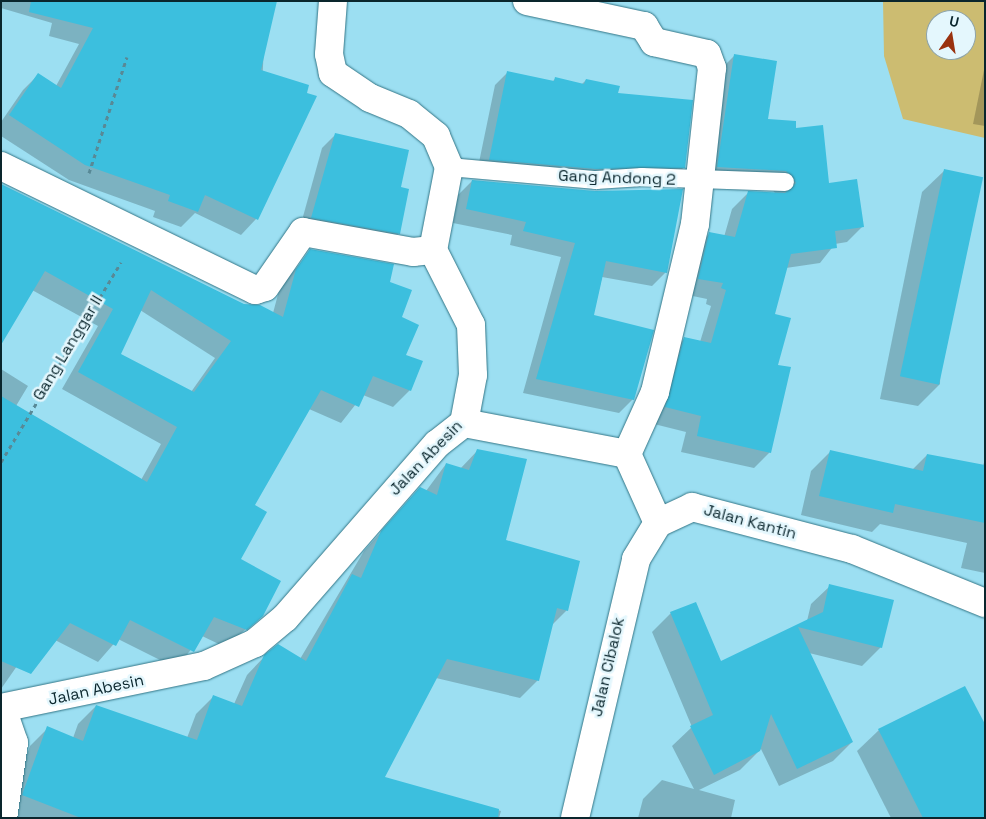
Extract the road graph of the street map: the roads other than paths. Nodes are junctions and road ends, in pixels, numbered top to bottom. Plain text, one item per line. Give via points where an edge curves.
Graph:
1 (333, 1) edge
2 (527, 1) edge
3 (1, 166) edge
4 (449, 167) junction
5 (701, 181) junction
6 (785, 182) dead end
7 (433, 250) junction
8 (464, 422) junction
9 (627, 454) junction
10 (658, 523) junction
11 (985, 603) edge
12 (2, 708) edge
13 (3, 818) edge
14 (575, 818) edge

1 - 4 street via 328,54 333,73 370,98 409,114 436,136
2 - 5 street via 644,26 654,42 707,54 712,68
3 - 7 street via 255,290 265,287 302,232 413,252
4 - 5 lane, Gang Andong 2 via 596,180 642,177
4 - 7 street
5 - 6 lane, Gang Andong 2
5 - 9 street via 655,392
7 - 8 street, Jalan Abesin via 471,325 472,375
8 - 9 street
8 - 12 street, Jalan Abesin via 437,444 285,618 256,644 204,666
9 - 10 street
10 - 11 street, Jalan Kantin via 692,507 852,549
10 - 14 street, Jalan Cibalok via 636,558
12 - 13 street via 14,743

